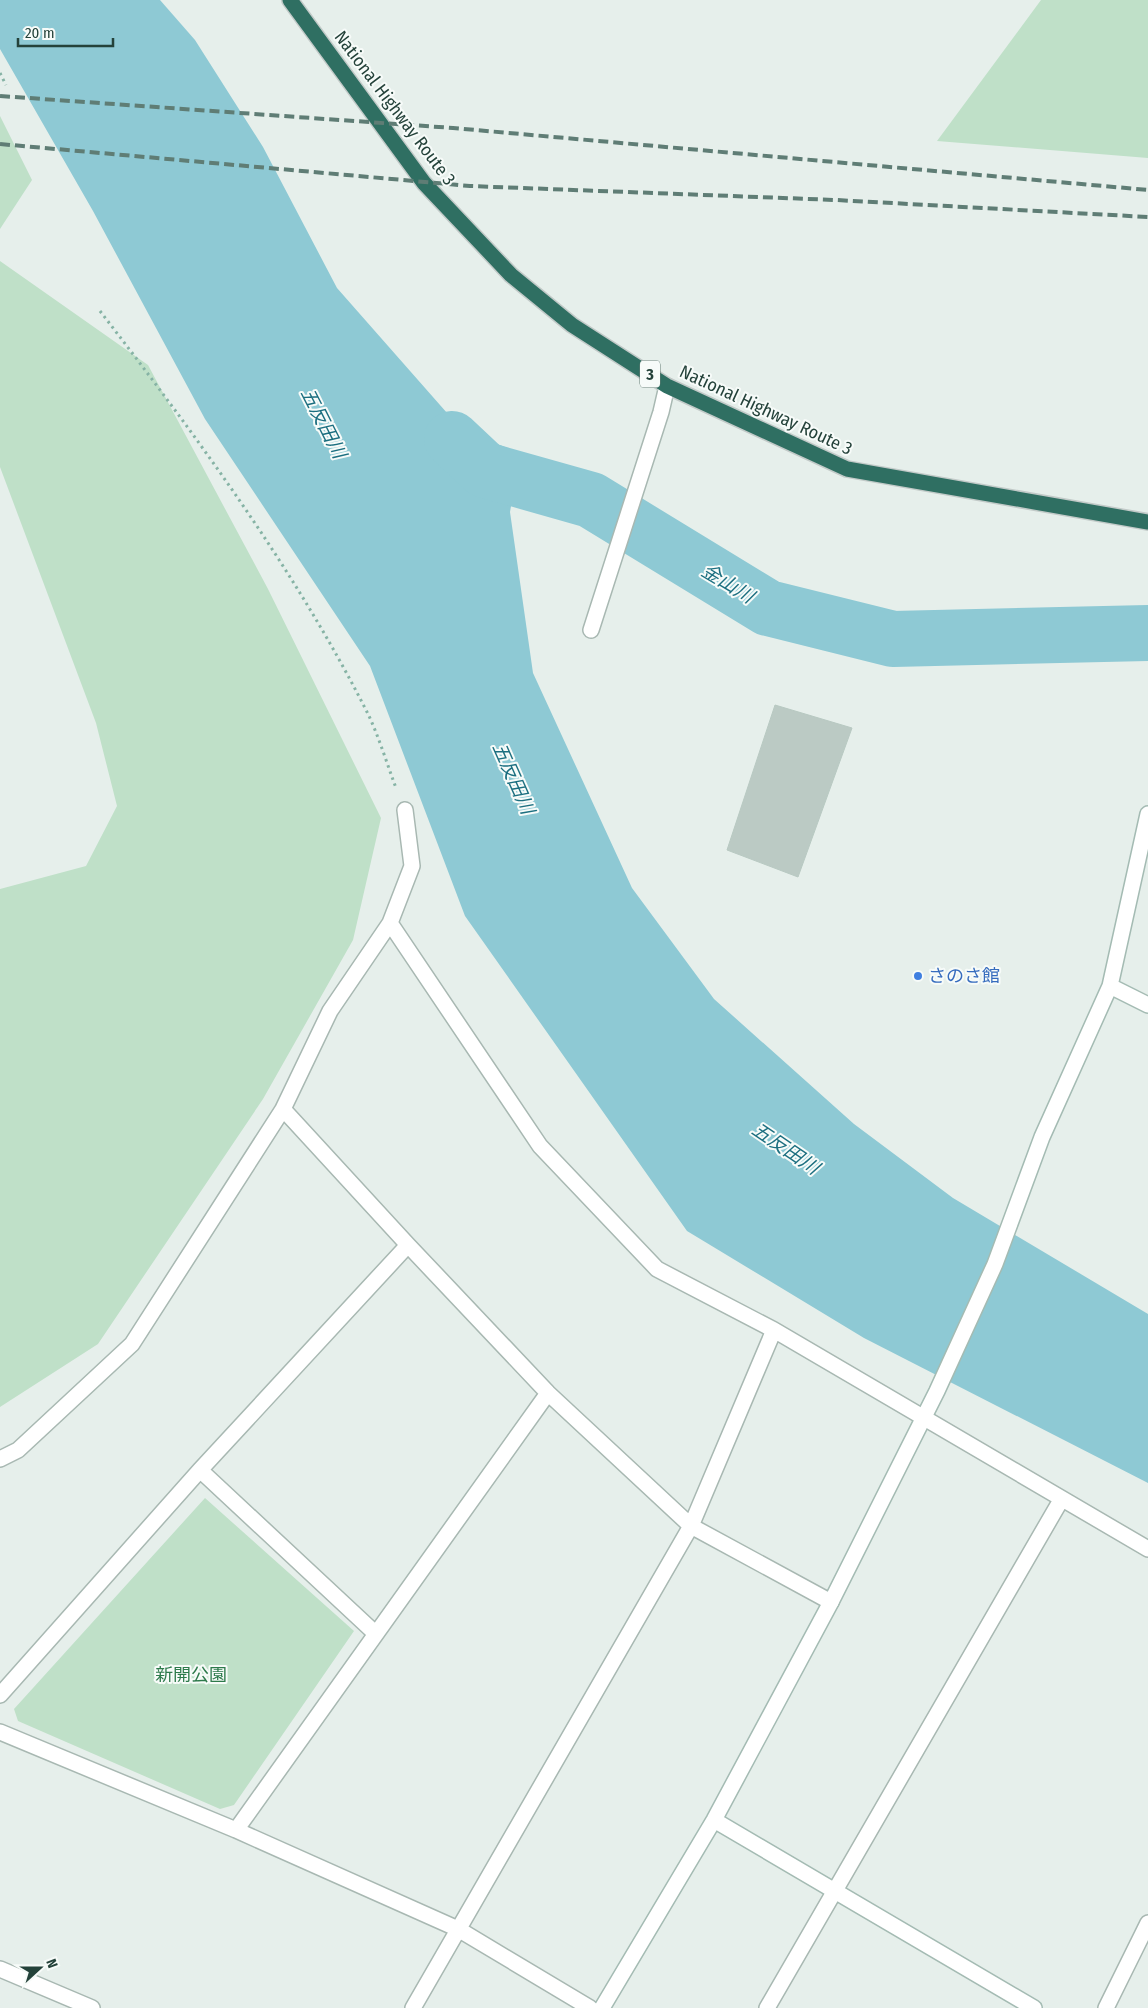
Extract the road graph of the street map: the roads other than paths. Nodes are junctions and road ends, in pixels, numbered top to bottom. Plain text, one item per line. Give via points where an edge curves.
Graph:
1 (290, 0) edge
2 (668, 386) junction
3 (1148, 522) edge
4 (591, 630) dead end
5 (405, 810) road end
6 (1148, 814) edge
7 (390, 923) junction
8 (1110, 986) junction
9 (1148, 1005) edge
10 (283, 1109) junction
11 (408, 1245) junction
12 (774, 1330) junction
13 (548, 1394) junction
14 (923, 1418) junction
15 (0, 1459) edge
16 (200, 1470) junction
17 (1061, 1500) junction
18 (691, 1526) junction
19 (1148, 1549) edge
20 (831, 1602) junction
21 (376, 1634) junction
22 (0, 1695) edge
23 (0, 1732) edge
24 (714, 1820) junction
25 (236, 1830) junction
26 (835, 1891) junction
27 (1148, 1923) edge
28 (458, 1929) junction
29 (0, 1969) edge
30 (92, 2008) edge
31 (413, 2008) edge
32 (590, 2008) edge
33 (602, 2008) edge
34 (768, 2008) edge
35 (1034, 2008) edge
36 (1106, 2008) edge

1 - 2 highway, National Highway Route 3 / 3 via 424,183 511,275 572,325
2 - 3 highway, National Highway Route 3 / 3 via 847,469
2 - 4 street
5 - 7 street via 412,866
6 - 8 street
7 - 10 street via 330,1011
7 - 12 street via 540,1146 657,1269
8 - 9 street
8 - 14 street via 1042,1137 994,1264
10 - 11 street
10 - 15 street via 132,1344 18,1450
11 - 13 street
11 - 16 street
12 - 14 street
12 - 18 street
13 - 18 street
13 - 21 street
14 - 17 street
14 - 20 street
16 - 21 street
16 - 22 street
17 - 19 street
17 - 26 street
18 - 20 street
18 - 28 street
20 - 24 street
21 - 25 street
23 - 25 street
24 - 26 street
24 - 33 street
25 - 28 street
26 - 34 street
26 - 35 street
27 - 36 street
28 - 31 street
28 - 32 street
29 - 30 street

